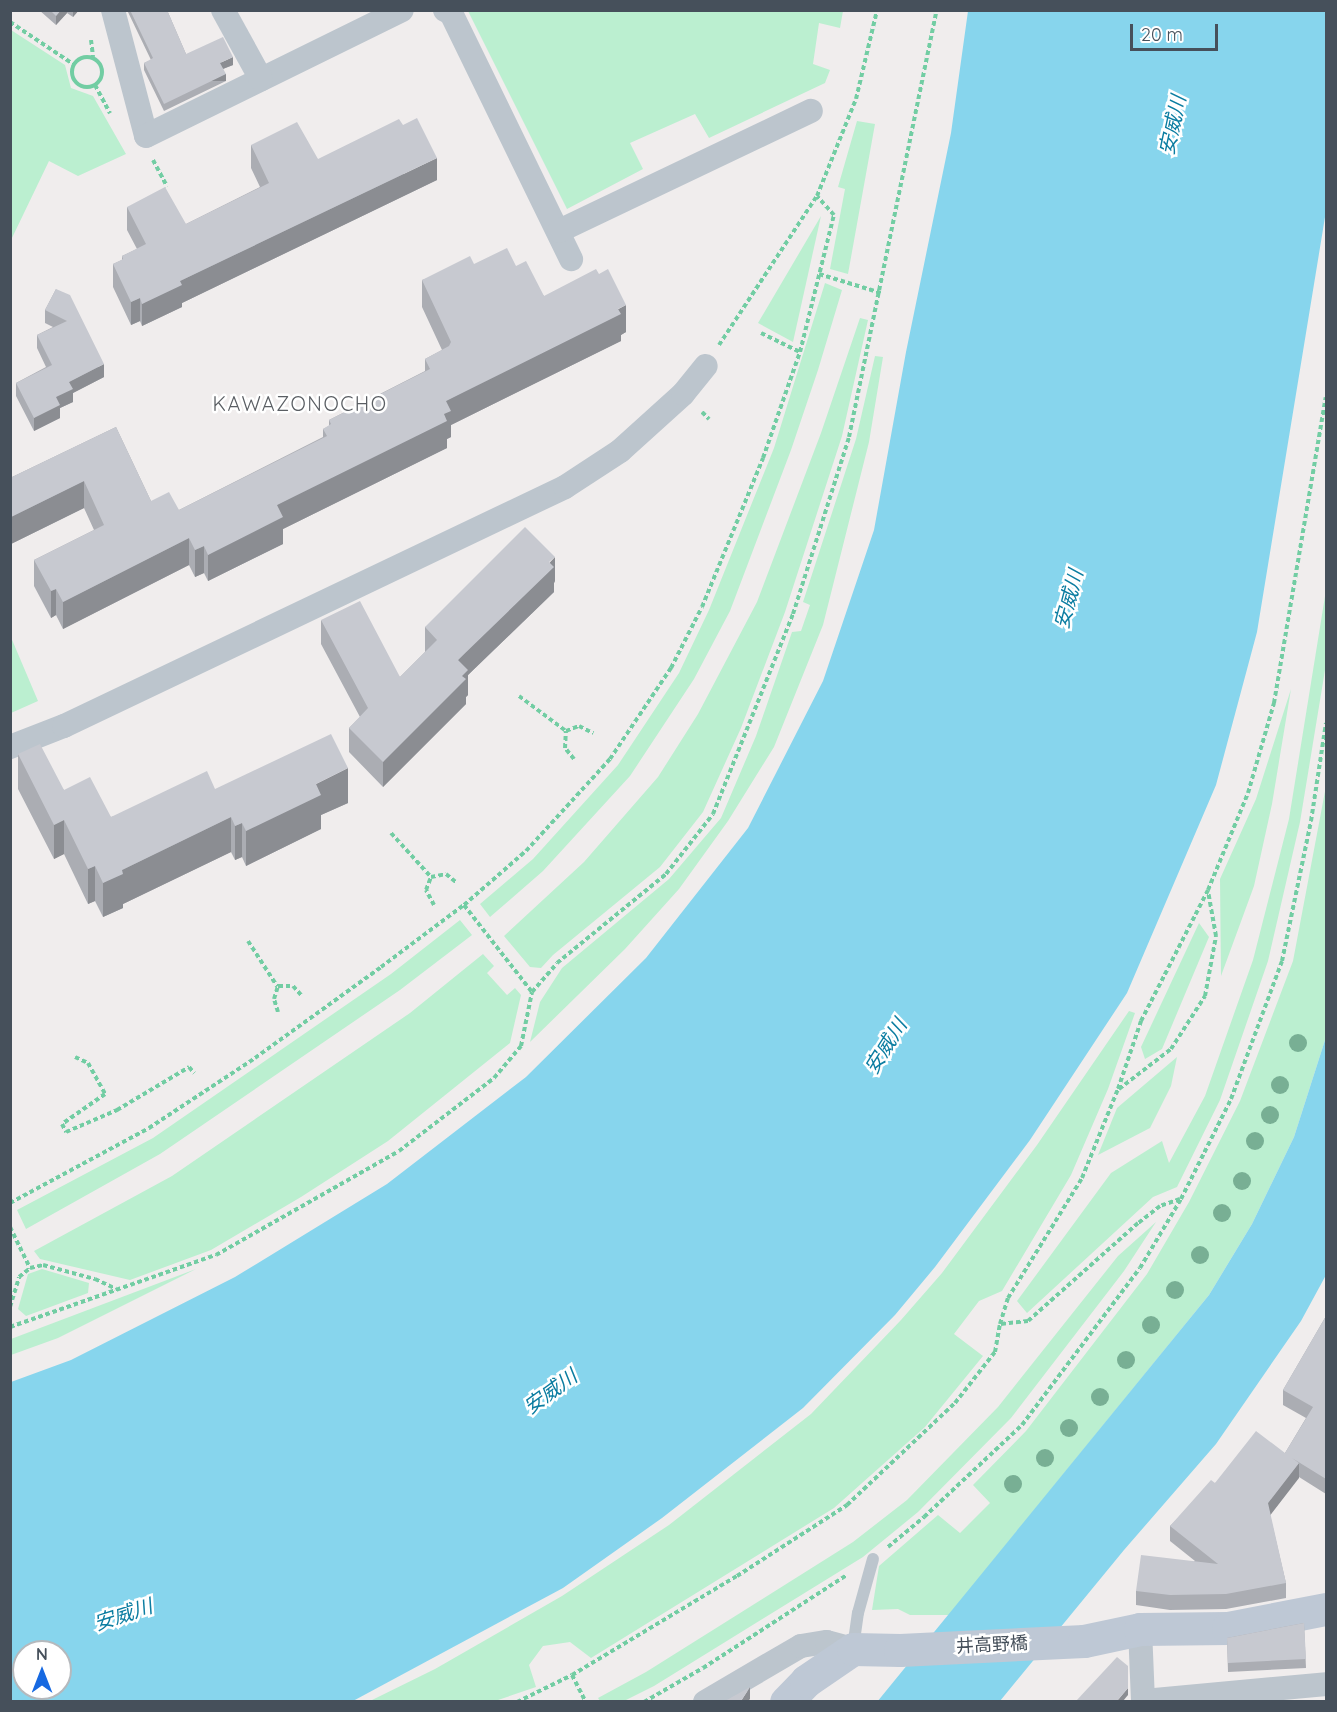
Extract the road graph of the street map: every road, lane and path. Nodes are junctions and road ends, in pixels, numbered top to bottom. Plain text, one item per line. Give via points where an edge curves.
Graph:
1 (113, 10) edge
2 (223, 10) edge
3 (402, 10) edge
4 (445, 10) edge
5 (878, 10) edge
6 (937, 10) edge
7 (10, 22) edge
8 (89, 31) dead end
9 (93, 57) junction
10 (73, 64) junction
11 (261, 79) junction
12 (811, 111) dead end
13 (817, 196) junction
14 (559, 231) junction
15 (572, 259) dead end
16 (819, 274) junction
17 (881, 293) junction
18 (761, 333) dead end
19 (800, 352) junction
20 (706, 366) joint
21 (1326, 397) edge
22 (519, 696) dead end
23 (1326, 723) edge
24 (566, 731) junction
25 (593, 733) dead end
26 (10, 747) edge
27 (574, 759) dead end
28 (391, 833) dead end
29 (431, 878) junction
30 (456, 882) dead end
31 (1208, 890) junction
32 (434, 904) dead end
33 (464, 904) junction
34 (248, 941) dead end
35 (278, 986) junction
36 (532, 992) junction
37 (301, 994) dead end
38 (278, 1012) dead end
39 (75, 1056) dead end
40 (194, 1073) dead end
41 (1118, 1089) junction
42 (1181, 1199) junction
43 (10, 1203) edge
44 (10, 1227) edge
45 (30, 1268) junction
46 (117, 1289) junction
47 (10, 1307) edge
48 (1000, 1324) junction
49 (10, 1327) edge
50 (873, 1559) junction
51 (1326, 1609) edge
52 (1140, 1629) junction
53 (853, 1649) junction
54 (572, 1675) junction
55 (1326, 1684) edge
56 (517, 1701) edge
57 (586, 1701) edge
58 (645, 1701) edge
59 (705, 1701) edge
60 (786, 1701) edge
61 (1144, 1701) edge

1 - 11 street via 146,136
2 - 11 street
3 - 11 street
4 - 14 street via 451,13
5 - 13 path via 856,99
6 - 17 path
7 - 10 path
8 - 9 path
9 - 10 path via 82,57
9 - 10 path via 101,65 102,76 95,85 81,87 71,77
12 - 14 street
13 - 16 path via 834,215
13 - 20 path
14 - 15 street
16 - 17 path
16 - 19 path
17 - 36 path via 849,437 796,603 714,814 666,874 557,963
18 - 19 path
19 - 33 path via 755,479 702,608 671,669 610,759 526,851
20 - 26 street via 683,394 620,451 565,488 64,726
21 - 31 path via 1274,703 1248,793
22 - 24 path
23 - 42 path via 1311,821 1282,961 1231,1099
24 - 25 path via 579,726
24 - 27 path via 565,748
28 - 29 path
29 - 30 path via 446,874
29 - 32 path via 426,890
31 - 41 path via 1141,1021
31 - 41 path via 1216,936 1205,996 1171,1049
33 - 36 path
33 - 43 path via 188,1103
34 - 35 path
35 - 37 path via 293,986
35 - 38 path via 274,999
36 - 46 path via 521,1046 494,1078 399,1151 216,1255
39 - 40 path via 88,1063 105,1094 63,1124 66,1132 117,1110 189,1067
41 - 48 path via 1082,1178 1008,1298
42 - 48 path via 1160,1206 1138,1223 1028,1321
42 - 50 path via 1140,1268 1022,1425
44 - 45 path
45 - 46 path via 43,1265
45 - 47 path via 20,1277
46 - 49 path
48 - 54 path via 995,1352 955,1403 847,1504 737,1576
50 - 53 lane
50 - 58 path
51 - 52 street, 井高野橋 via 1228,1628
52 - 53 street, 井高野橋 via 1084,1641
52 - 61 street
53 - 59 street via 827,1642 801,1646
53 - 60 street via 806,1681
54 - 56 path
54 - 57 path
55 - 61 street

